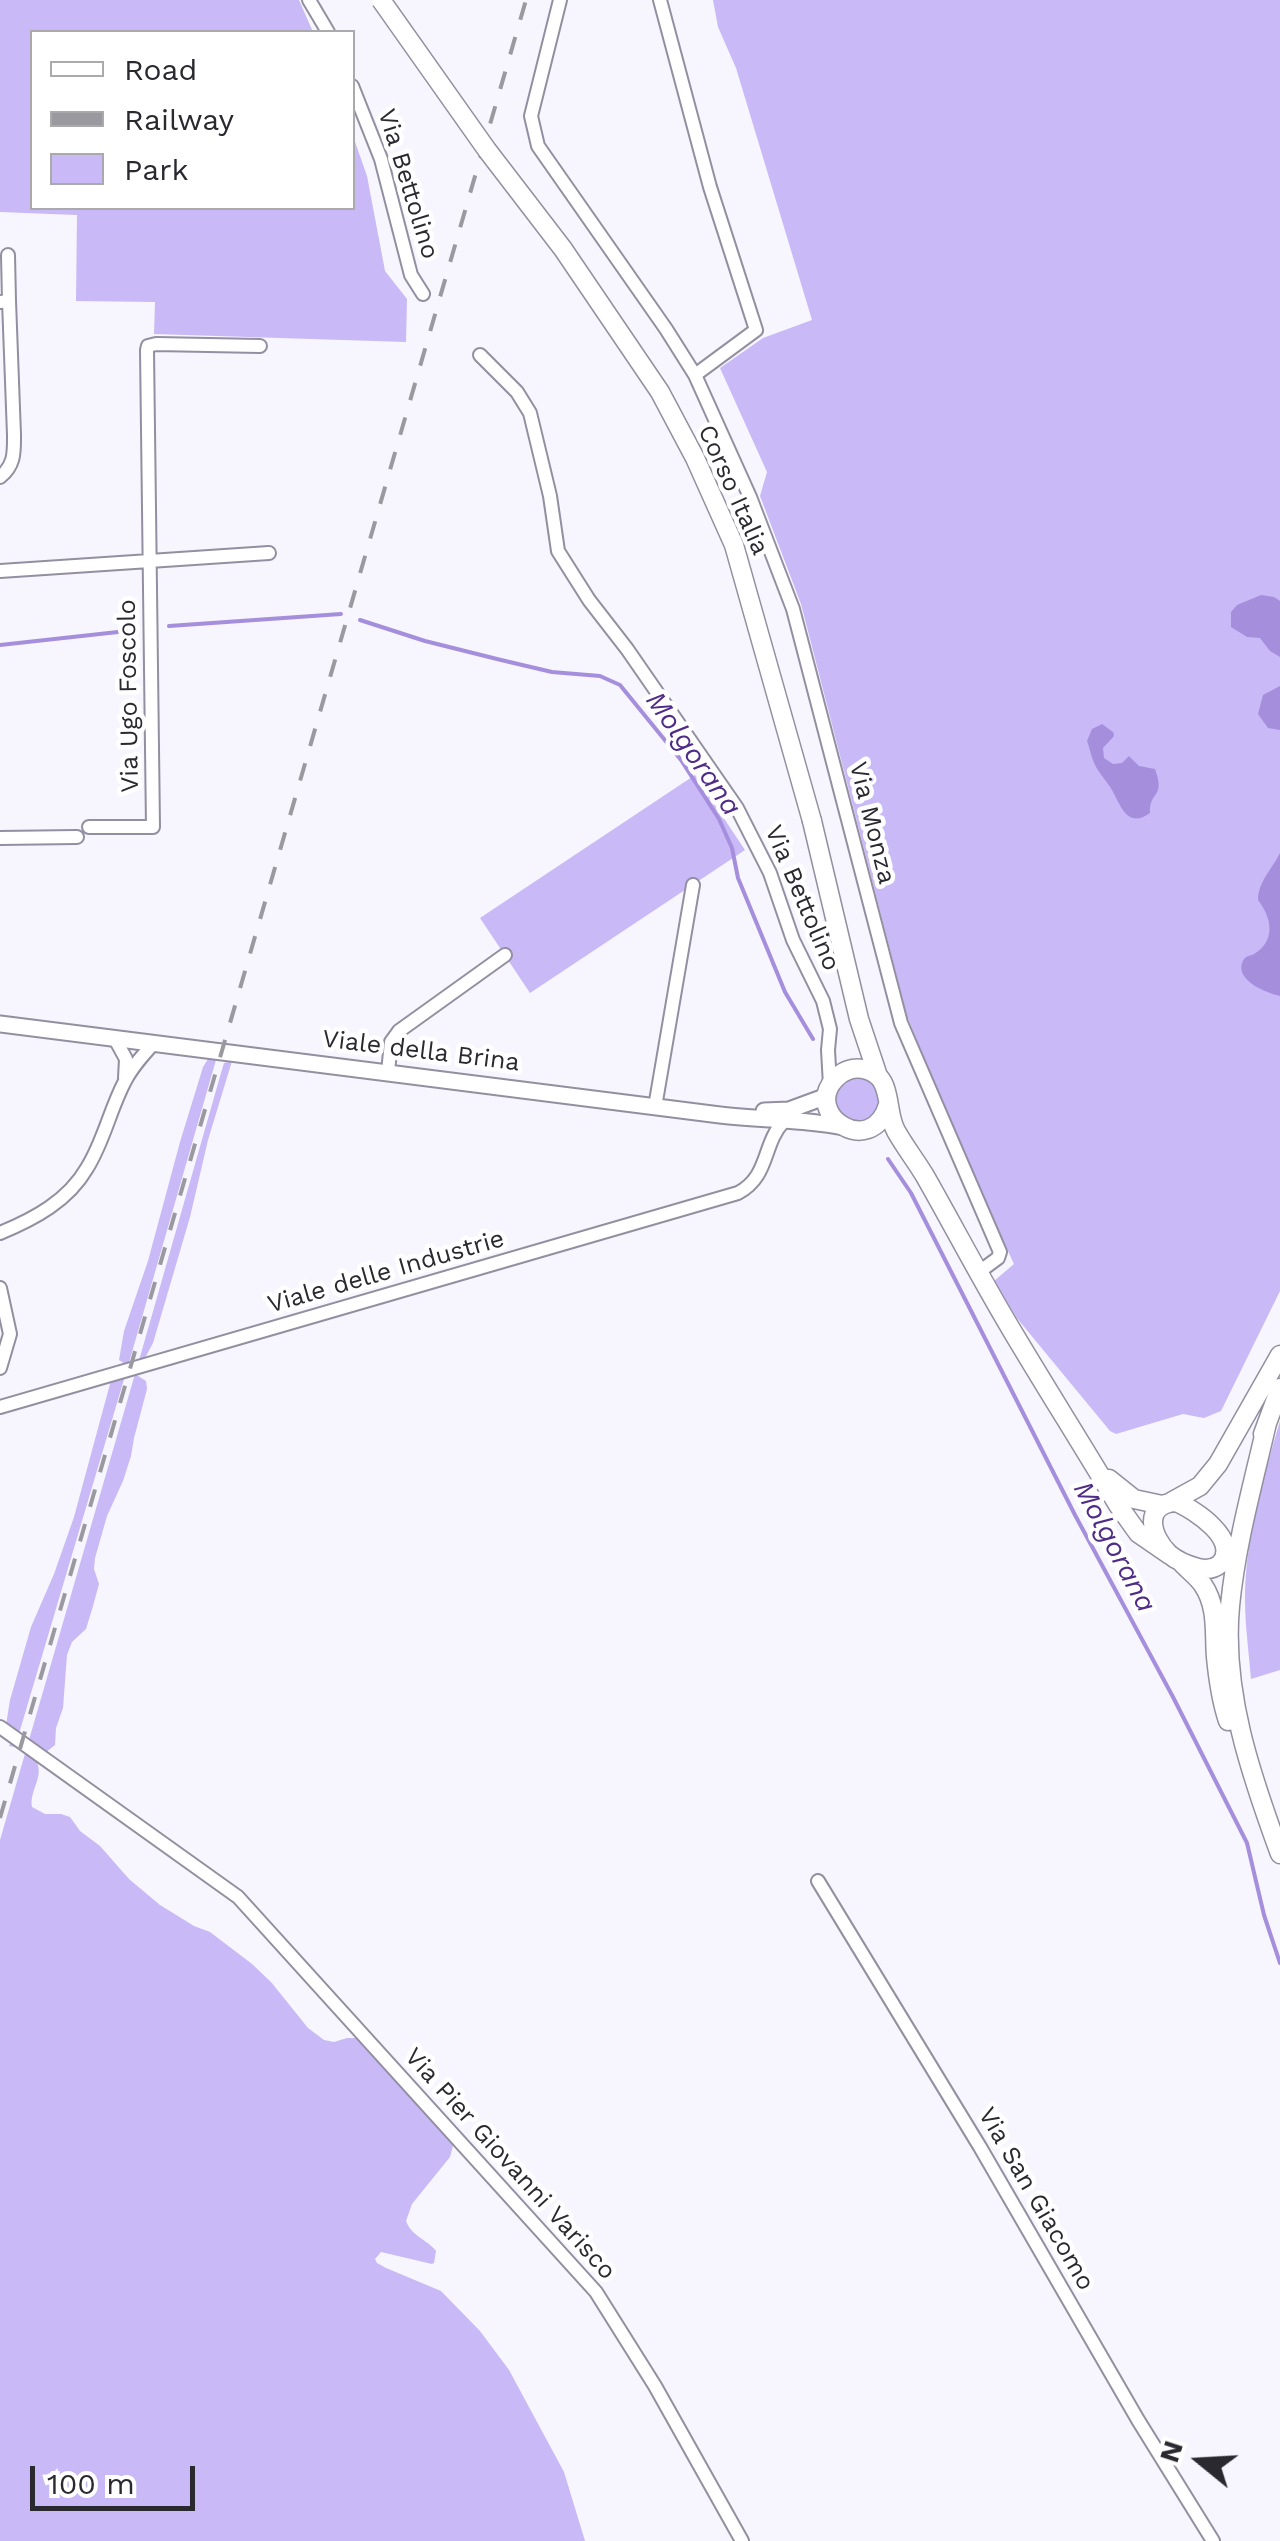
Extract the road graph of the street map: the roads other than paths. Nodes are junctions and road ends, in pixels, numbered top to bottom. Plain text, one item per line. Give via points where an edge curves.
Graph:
1 (310, 0) edge
2 (381, 0) edge
3 (560, 0) edge
4 (660, 0) edge
5 (327, 30) edge
6 (355, 94) edge
7 (8, 255) dead end
8 (423, 294) dead end
9 (4, 302) edge
10 (260, 346) dead end
11 (480, 355) dead end
12 (695, 375) junction
13 (0, 477) edge
14 (269, 552) dead end
15 (150, 560) junction
16 (0, 570) edge
17 (88, 827) dead end
18 (77, 837) dead end
19 (0, 838) edge
20 (693, 884) dead end
21 (505, 955) dead end
22 (859, 1019) junction
23 (0, 1024) edge
24 (115, 1039) junction
25 (154, 1043) junction
26 (828, 1056) junction
27 (851, 1070) junction
28 (388, 1072) junction
29 (878, 1076) junction
30 (125, 1080) junction
31 (829, 1091) junction
32 (888, 1106) junction
33 (655, 1107) junction
34 (720, 1115) junction
35 (786, 1115) junction
36 (765, 1120) junction
37 (852, 1129) junction
38 (766, 1156) junction
39 (916, 1159) junction
40 (0, 1233) edge
41 (979, 1272) junction
42 (0, 1288) edge
43 (1280, 1355) edge
44 (0, 1368) edge
45 (1280, 1388) edge
46 (0, 1407) edge
47 (1267, 1424) junction
48 (1094, 1465) junction
49 (1166, 1504) junction
50 (1224, 1554) junction
51 (1176, 1559) junction
52 (1230, 1659) junction
53 (0, 1728) edge
54 (1255, 1786) junction
55 (1280, 1854) edge
56 (818, 1881) dead end
57 (742, 2541) edge
58 (1214, 2541) edge

1 - 5 street
2 - 22 main road, Corso Italia, bridge via 563,249 660,392 695,458 734,545 812,821
3 - 12 street, Via Monza via 532,116 538,146
4 - 12 street via 756,330
6 - 8 street, Via Bettolino
7 - 9 street
9 - 13 street via 14,456
10 - 15 street via 148,346
11 - 26 street, Via Bettolino via 530,413 558,550 738,808 823,1001
12 - 41 street, Via Monza via 793,609 901,1023 1000,1252
14 - 15 street
15 - 16 street
15 - 17 street, Via Ugo Foscolo via 153,826
18 - 19 street
20 - 33 street
21 - 28 street via 399,1031
22 - 27 main road
22 - 29 main road, Corso Italia
23 - 24 street, Viale della Brina
24 - 25 street, Viale della Brina
24 - 30 street via 126,1059
25 - 28 street, Viale della Brina
25 - 30 street
26 - 27 street
26 - 31 street, Via Bettolino
27 - 29 main road
27 - 31 main road via 834,1079
28 - 33 street, Viale della Brina
29 - 32 main road
30 - 40 street via 80,1180 47,1210
31 - 35 street, Viale della Brina
31 - 37 main road via 831,1115
32 - 37 main road via 876,1125
32 - 39 main road
33 - 34 street, Viale della Brina
34 - 35 street, Viale della Brina
34 - 36 street, Viale della Brina
35 - 36 street, Viale della Brina
35 - 37 street, Viale della Brina
35 - 38 street, Viale delle Industrie
36 - 38 street
37 - 39 main road
38 - 46 street, Viale delle Industrie via 760,1174 738,1194
39 - 41 main road
41 - 48 main road
42 - 44 street via 10,1334
43 - 49 main road via 1218,1464 1200,1486
45 - 47 main road
47 - 50 main road
47 - 52 main road via 1237,1557
48 - 49 main road via 1128,1496
48 - 51 main road via 1138,1533
49 - 50 main road via 1203,1518 1220,1536
49 - 51 main road via 1154,1513 1152,1526
50 - 51 main road via 1207,1570
50 - 52 main road
51 - 54 main road via 1210,1598 1224,1709
52 - 54 main road
53 - 57 street, Via Pier Giovanni Varisco via 238,1897 596,2292
54 - 55 main road
56 - 58 street, Via San Giacomo

